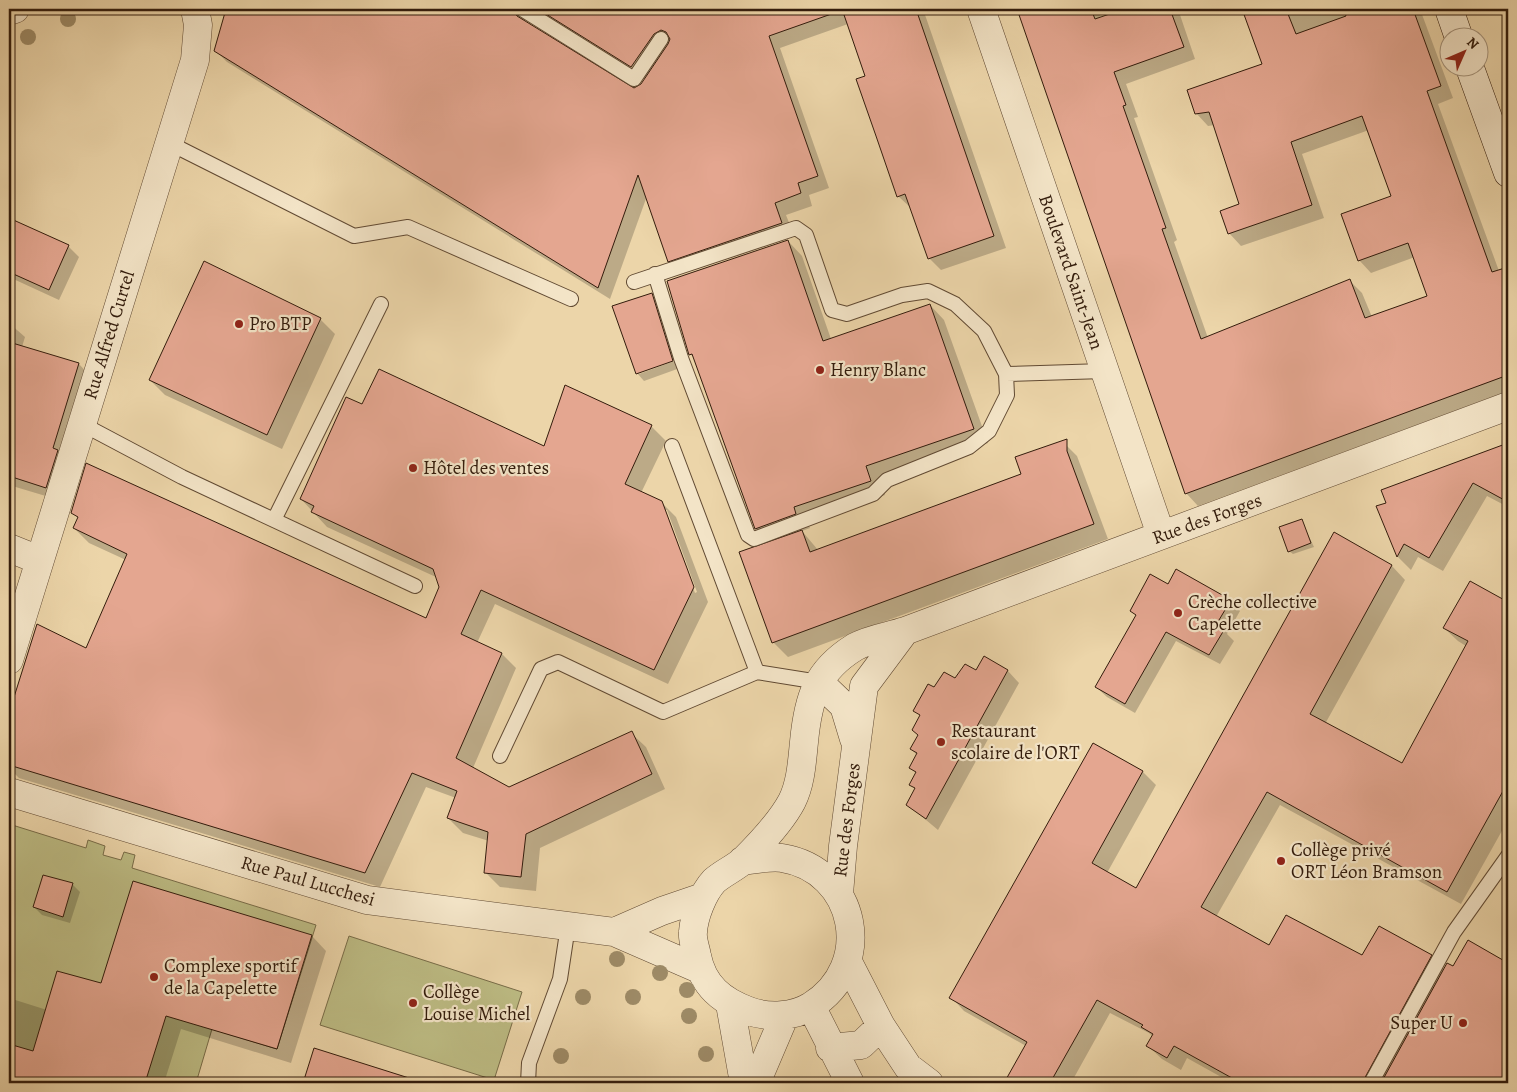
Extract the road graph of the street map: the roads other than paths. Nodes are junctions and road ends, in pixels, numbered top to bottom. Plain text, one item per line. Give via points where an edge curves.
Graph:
1 (15, 9) edge
2 (195, 9) edge
3 (522, 9) edge
4 (981, 9) edge
5 (1449, 9) edge
6 (9, 11) edge
7 (1456, 28) edge
8 (661, 39) dead end
9 (1474, 78) edge
10 (169, 143) junction
11 (1506, 157) edge
12 (655, 274) junction
13 (634, 282) dead end
14 (571, 299) dead end
15 (380, 304) dead end
16 (1104, 370) junction
17 (1006, 374) junction
18 (1508, 406) edge
19 (82, 424) junction
20 (672, 446) dead end
21 (274, 520) junction
22 (1161, 535) junction
23 (9, 548) edge
24 (39, 560) junction
25 (415, 586) dead end
26 (905, 631) junction
27 (9, 660) edge
28 (757, 672) junction
29 (819, 682) junction
30 (856, 746) junction
31 (500, 756) dead end
32 (9, 792) edge
33 (742, 861) junction
34 (1507, 863) edge
35 (839, 894) junction
36 (702, 897) junction
37 (568, 926) junction
38 (614, 932) junction
39 (848, 962) junction
40 (699, 969) junction
41 (730, 1004) junction
42 (811, 1006) junction
43 (785, 1015) junction
44 (881, 1026) junction
45 (830, 1048) junction
46 (528, 1083) edge
47 (744, 1083) edge
48 (756, 1083) edge
49 (850, 1083) edge
50 (928, 1083) edge
51 (1371, 1083) edge

1 - 6 street
2 - 10 street, Rue Alfred Curtel via 198,25 195,60
3 - 8 lane via 634,79
4 - 16 street, Boulevard Saint-Jean
5 - 7 street
9 - 11 street
10 - 14 lane via 354,236 408,227
10 - 19 street, Rue Alfred Curtel
12 - 13 lane
12 - 17 lane via 796,228 806,236 832,310 847,314 902,295 928,291 955,304 984,330
12 - 17 lane via 681,358 748,535 754,539 873,494 888,480 969,447 989,430 1008,395
15 - 21 lane
16 - 17 lane
16 - 22 street, Boulevard Saint-Jean
18 - 22 street, Rue des Forges
19 - 21 lane via 182,477
19 - 24 street, Rue Alfred Curtel
20 - 28 lane
21 - 25 lane
22 - 26 street, Rue des Forges
23 - 24 street
24 - 27 street, Rue Alfred Curtel
26 - 29 street, Rue des Forges via 856,646
26 - 30 street, Rue des Forges via 864,686
28 - 29 lane
28 - 31 lane via 663,712 558,662 541,669
29 - 30 street, Rue des Forges via 844,706
29 - 33 street, Rue des Forges via 807,708 800,776 792,801
30 - 35 street, Rue des Forges
32 - 37 street, Rue Paul Lucchesi via 367,900
33 - 35 street via 782,857 814,869
33 - 36 street via 714,882
34 - 51 lane via 1454,932
35 - 39 street via 849,915 852,939
36 - 38 street
36 - 40 street via 692,933
37 - 38 street, Rue Paul Lucchesi
37 - 46 lane via 560,979 529,1063
38 - 40 street, Rue Paul Lucchesi
39 - 42 street via 833,988
39 - 44 street
40 - 41 street via 711,988
41 - 43 street via 760,1015
41 - 47 street
42 - 43 street
42 - 45 street
43 - 48 street
44 - 45 street via 861,1045
44 - 50 street via 908,1067
45 - 49 street

